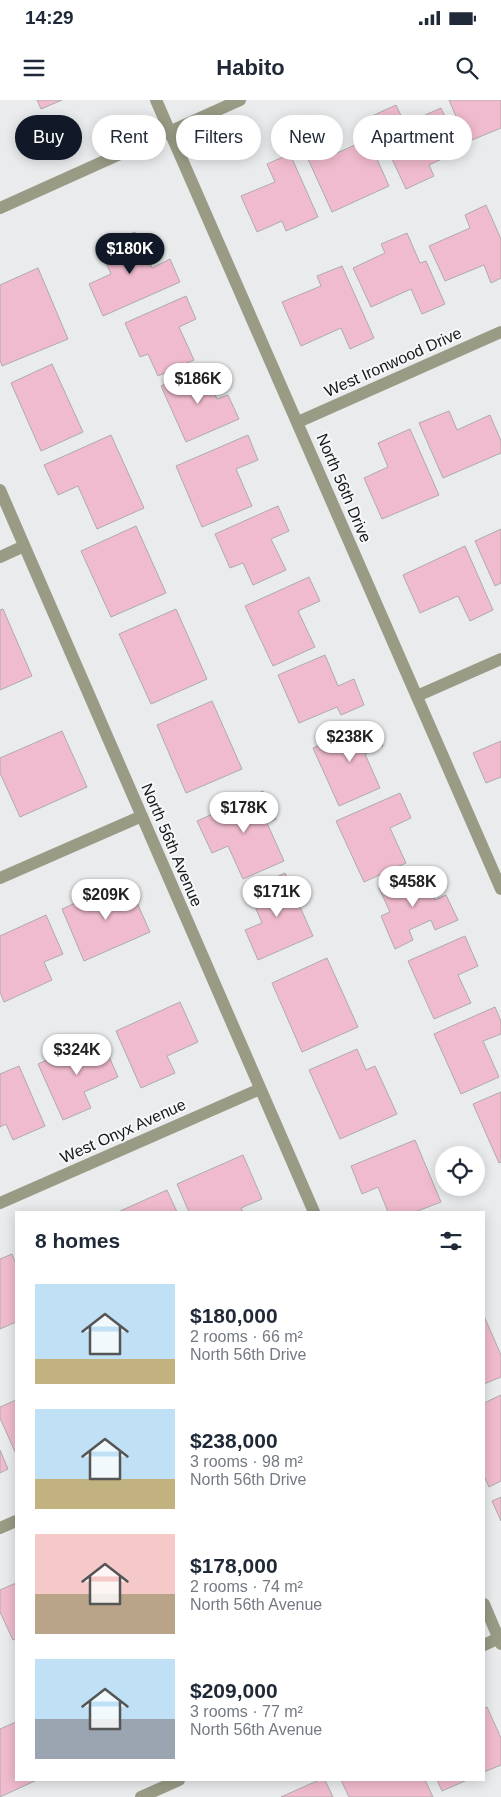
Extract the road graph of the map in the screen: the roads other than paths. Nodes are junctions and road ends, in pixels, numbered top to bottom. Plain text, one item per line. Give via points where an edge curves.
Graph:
1 (156, 100) edge
2 (240, 100) edge
3 (170, 131) junction
4 (0, 208) edge
5 (501, 332) edge
6 (298, 422) junction
7 (0, 490) edge
8 (24, 546) junction
9 (0, 557) edge
10 (501, 659) edge
11 (417, 696) junction
12 (142, 816) junction
13 (0, 878) edge
14 (501, 889) edge
15 (260, 1089) junction
16 (0, 1203) edge
17 (314, 1211) edge
18 (15, 1521) edge
19 (0, 1528) edge
20 (485, 1606) edge
21 (500, 1640) edge
22 (485, 1645) edge
23 (177, 1781) edge
24 (141, 1797) edge

1 - 3 street, North 56th Drive
2 - 3 street
3 - 4 street
3 - 6 street, North 56th Drive
5 - 6 street, West Ironwood Drive
6 - 11 street, North 56th Drive
7 - 8 street, North 56th Avenue
8 - 9 street
8 - 12 street, North 56th Avenue
10 - 11 street
11 - 14 street, North 56th Drive
12 - 13 street
12 - 15 street, North 56th Avenue
15 - 16 street, West Onyx Avenue
15 - 17 street, North 56th Avenue
18 - 19 street
20 - 21 street
21 - 22 street
23 - 24 street

